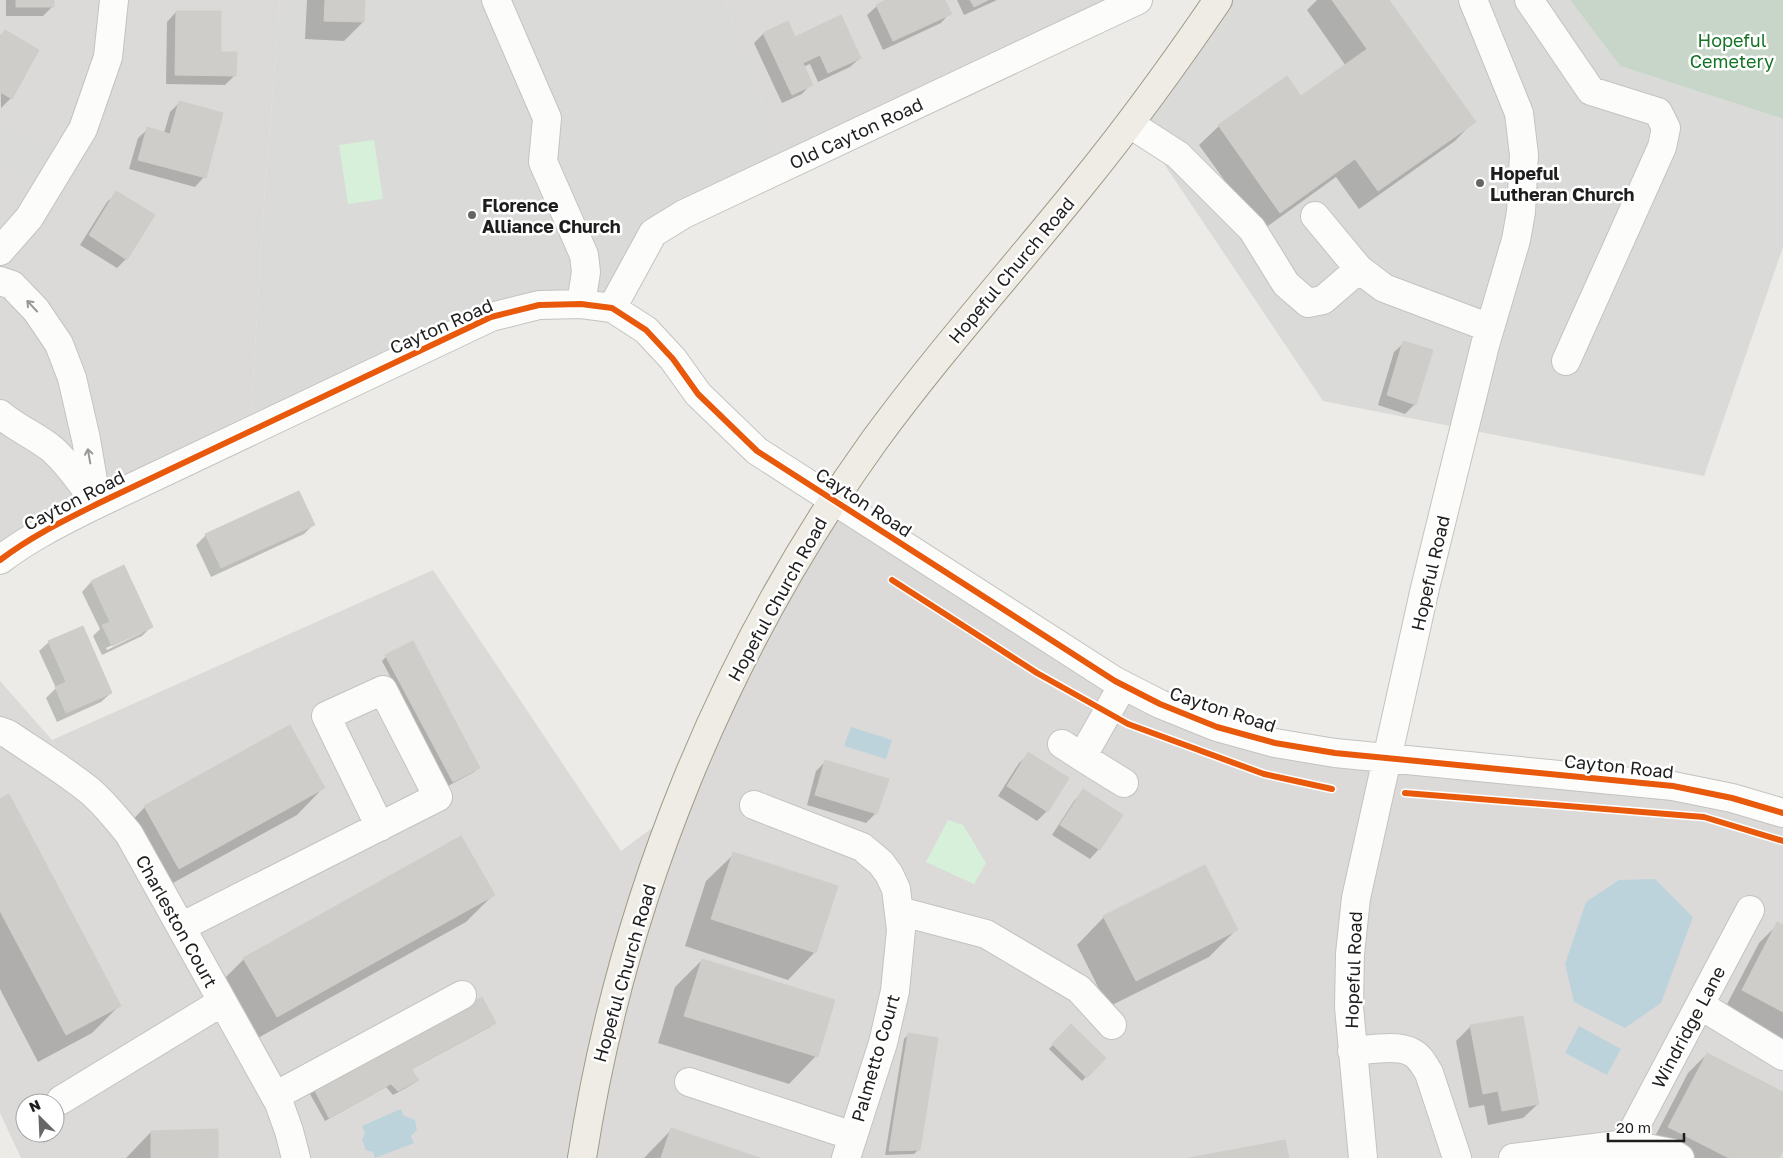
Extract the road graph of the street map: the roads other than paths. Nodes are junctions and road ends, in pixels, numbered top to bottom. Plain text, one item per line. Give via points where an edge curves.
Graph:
1 (114, 0) edge
2 (496, 0) edge
3 (1138, 0) edge
4 (1218, 0) edge
5 (1474, 0) edge
6 (1529, 0) edge
7 (1130, 124) junction
8 (1315, 216) dead end
9 (0, 250) edge
10 (1359, 270) junction
11 (0, 281) edge
12 (581, 304) junction
13 (612, 308) junction
14 (1490, 328) junction
15 (1566, 362) dead end
16 (0, 414) edge
17 (833, 500) junction
18 (97, 504) junction
19 (0, 560) edge
20 (1123, 685) junction
21 (0, 731) edge
22 (1388, 758) junction
23 (1124, 783) dead end
24 (754, 805) dead end
25 (1783, 813) edge
26 (380, 827) junction
27 (1750, 910) dead end
28 (899, 911) junction
29 (181, 927) junction
30 (462, 995) dead end
31 (222, 1002) junction
32 (1700, 1005) junction
33 (1112, 1026) dead end
34 (1352, 1050) junction
35 (1783, 1056) edge
36 (689, 1082) dead end
37 (275, 1096) junction
38 (65, 1098) edge
39 (1626, 1144) junction
40 (849, 1147) edge
41 (1541, 1156) edge
42 (296, 1158) edge
43 (582, 1158) edge
44 (1363, 1158) edge
45 (1457, 1158) edge
46 (1513, 1158) edge
47 (1680, 1158) edge

1 - 9 street via 108,57 83,129 29,218
2 - 12 street via 547,118 543,162 584,256 586,272
3 - 13 street, Old Cayton Road via 684,214 653,232
4 - 7 main road, Hopeful Church Road
5 - 14 street, Hopeful Road via 1519,113 1524,155 1516,240
6 - 15 street via 1590,91 1658,112 1666,128 1662,148
7 - 10 street via 1178,154 1232,208 1252,229 1286,284 1308,303 1323,300
7 - 17 main road, Hopeful Church Road via 918,383
8 - 10 street
10 - 14 street via 1384,288
18 -> 11 street via 72,378 59,344 36,310 12,286
12 - 13 street, Cayton Road
12 - 18 street, Cayton Road via 539,305 491,317
13 - 17 street, Cayton Road via 646,330 673,359 698,394 757,451
14 - 22 street, Hopeful Road via 1425,588
16 - 18 street via 50,448 66,463
17 - 20 street, Cayton Road
17 - 43 main road, Hopeful Church Road via 760,625 712,720 668,827 631,937 609,1021
18 - 19 street, Cayton Road via 44,531
20 - 22 street, Cayton Road via 1217,727 1275,743
20 - 23 street via 1072,751
21 - 29 street, Charleston Court via 68,774 112,812 129,834
22 - 25 street, Cayton Road via 1673,786
22 - 34 street, Hopeful Road via 1356,898 1349,990
24 - 28 street, Palmetto Court via 871,853 889,874 896,889
26 - 26 street via 438,797 384,690 326,716
26 - 29 street
27 - 32 street, Windridge Lane
28 - 33 street via 986,934 1079,989
28 - 40 street, Palmetto Court via 901,930 895,990 883,1043
29 - 31 street, Charleston Court
30 - 37 street
31 - 37 street, Charleston Court
31 - 38 street
32 - 35 street
32 - 39 street, Windridge Lane
34 - 44 street, Hopeful Road
34 - 45 street via 1399,1048 1421,1060 1429,1073
36 - 40 street
37 - 42 street, Charleston Court
39 - 41 street
39 - 47 street via 1672,1153
41 - 46 street

